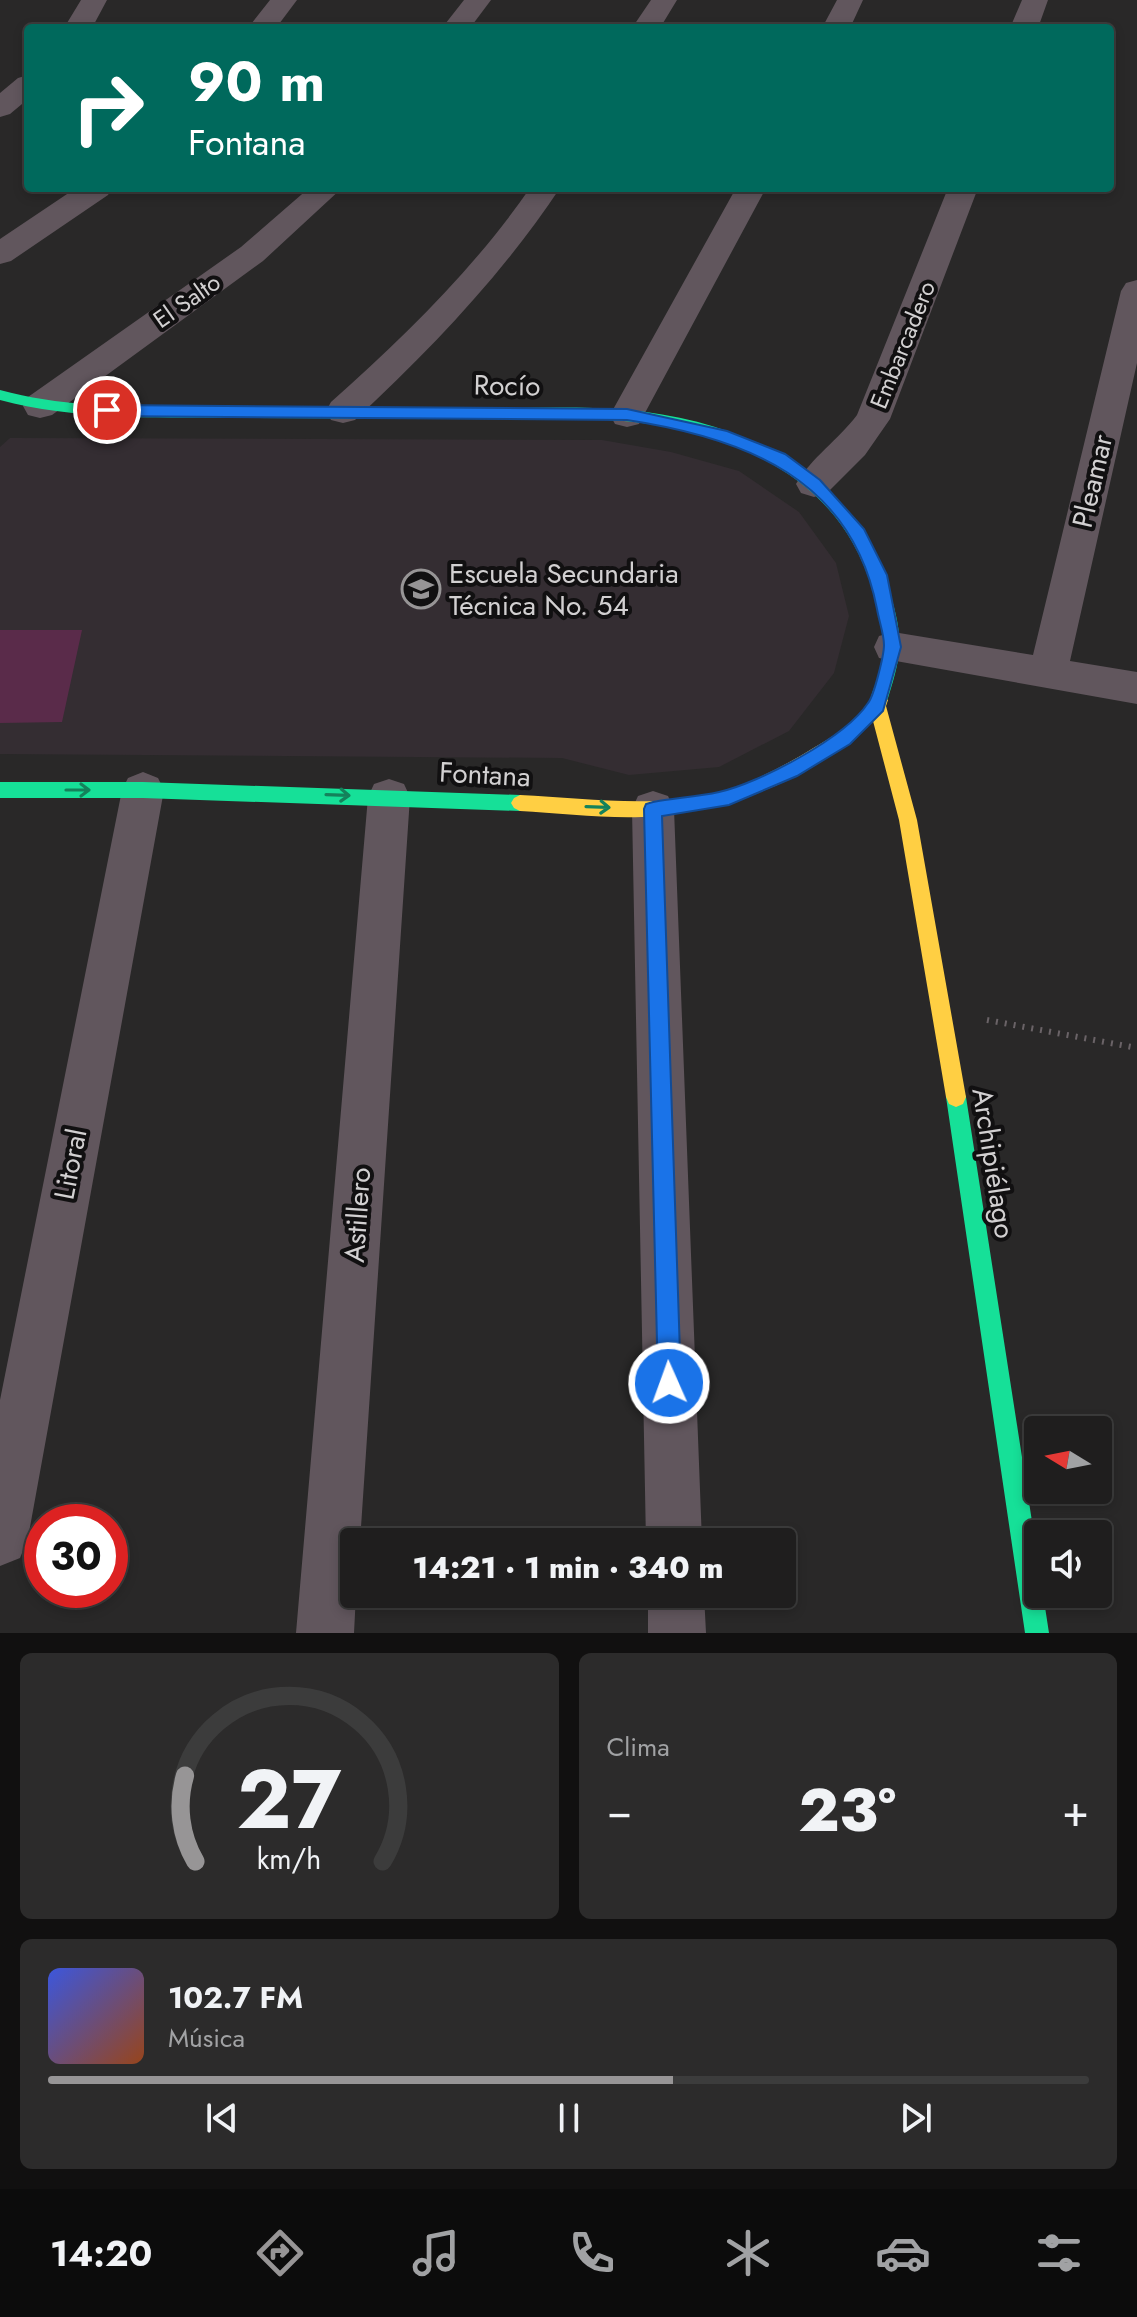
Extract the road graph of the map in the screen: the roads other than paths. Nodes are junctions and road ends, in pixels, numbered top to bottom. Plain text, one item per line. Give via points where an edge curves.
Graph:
1 (94, 0) edge
2 (284, 0) edge
3 (478, 0) edge
4 (664, 0) edge
5 (850, 0) edge
6 (1035, 0) edge
7 (80, 24) edge
8 (265, 24) edge
9 (459, 24) edge
10 (649, 24) edge
11 (838, 24) edge
12 (1026, 24) edge
13 (24, 87) edge
14 (0, 108) edge
15 (91, 192) edge
16 (322, 192) edge
17 (542, 192) edge
18 (749, 192) edge
19 (961, 192) edge
20 (0, 254) edge
21 (1137, 291) edge
22 (0, 395) edge
23 (40, 406) junction
24 (343, 411) junction
25 (627, 415) junction
26 (814, 484) junction
27 (893, 647) junction
28 (1048, 672) junction
29 (1137, 688) edge
30 (877, 706) junction
31 (0, 790) edge
32 (143, 790) junction
33 (389, 797) junction
34 (653, 809) junction
35 (674, 1528) edge
36 (0, 1538) edge
37 (676, 1608) edge
38 (325, 1633) edge
39 (677, 1633) edge
40 (1037, 1633) edge

1 - 7 street
2 - 8 street
3 - 9 street
4 - 10 street
5 - 11 street
6 - 12 street
13 - 14 street
15 - 20 street
16 - 23 street, El Salto via 252,254
17 - 24 street via 446,314
18 - 25 street
19 - 26 street, Embarcadero via 873,419
21 - 28 street, Pleamar
22 - 23 street, Rocío
23 - 24 street, Rocío via 150,412
24 - 25 street, Rocío
25 - 26 street, Rocío via 721,434 779,458
26 - 27 street, Rocío via 856,529 879,575
27 - 28 street
27 - 30 street
28 - 29 street
30 - 34 street, Fontana via 843,739 790,771 722,799
30 - 40 street, Archipiélago via 908,820 943,1012
31 -> 32 street, Fontana
32 -> 33 street, Fontana
32 - 36 street, Litoral
33 -> 34 street, Fontana
33 - 38 street, Astillero
34 - 35 street
37 - 39 street

